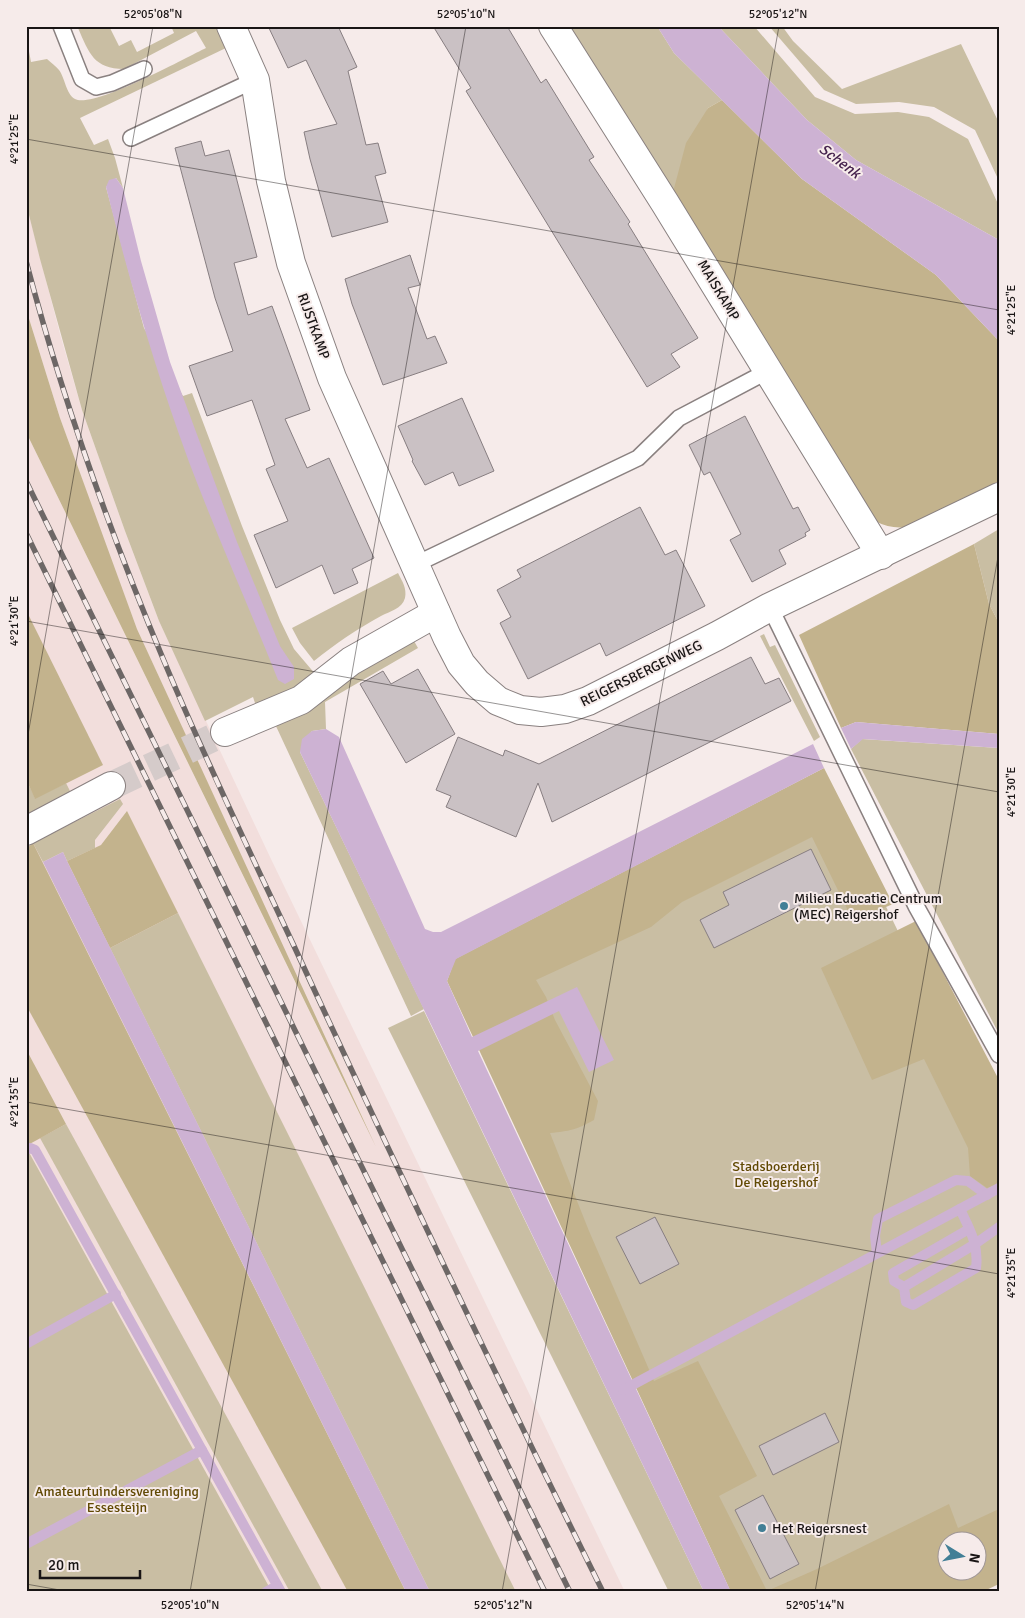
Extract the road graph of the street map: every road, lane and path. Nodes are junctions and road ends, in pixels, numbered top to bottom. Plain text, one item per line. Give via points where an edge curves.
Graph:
1 (61, 26) edge
2 (231, 26) edge
3 (553, 26) edge
4 (144, 69) dead end
5 (255, 80) junction
6 (131, 138) dead end
7 (768, 371) junction
8 (999, 497) edge
9 (881, 555) junction
10 (414, 565) junction
11 (770, 607) junction
12 (436, 613) junction
13 (225, 732) tunnel mouth
14 (111, 786) tunnel mouth
15 (26, 831) edge
16 (999, 1055) edge

1 - 4 lane via 82,79 96,87
2 - 5 street, RIJSTKAMP
3 - 7 street, MAISKAMP
5 - 6 lane
5 - 10 street, RIJSTKAMP via 271,181 291,263 332,378
7 - 9 street, MAISKAMP
7 - 10 lane via 679,418 638,458
8 - 9 street, REIGERSBERGENWEG
9 - 11 street, REIGERSBERGENWEG
10 - 12 street, RIJSTKAMP
11 - 12 street, REIGERSBERGENWEG via 588,701 565,709 541,712 520,710 498,701 477,683 461,664
11 - 16 lane via 916,906
12 - 13 street via 351,661 302,700
14 - 15 street

